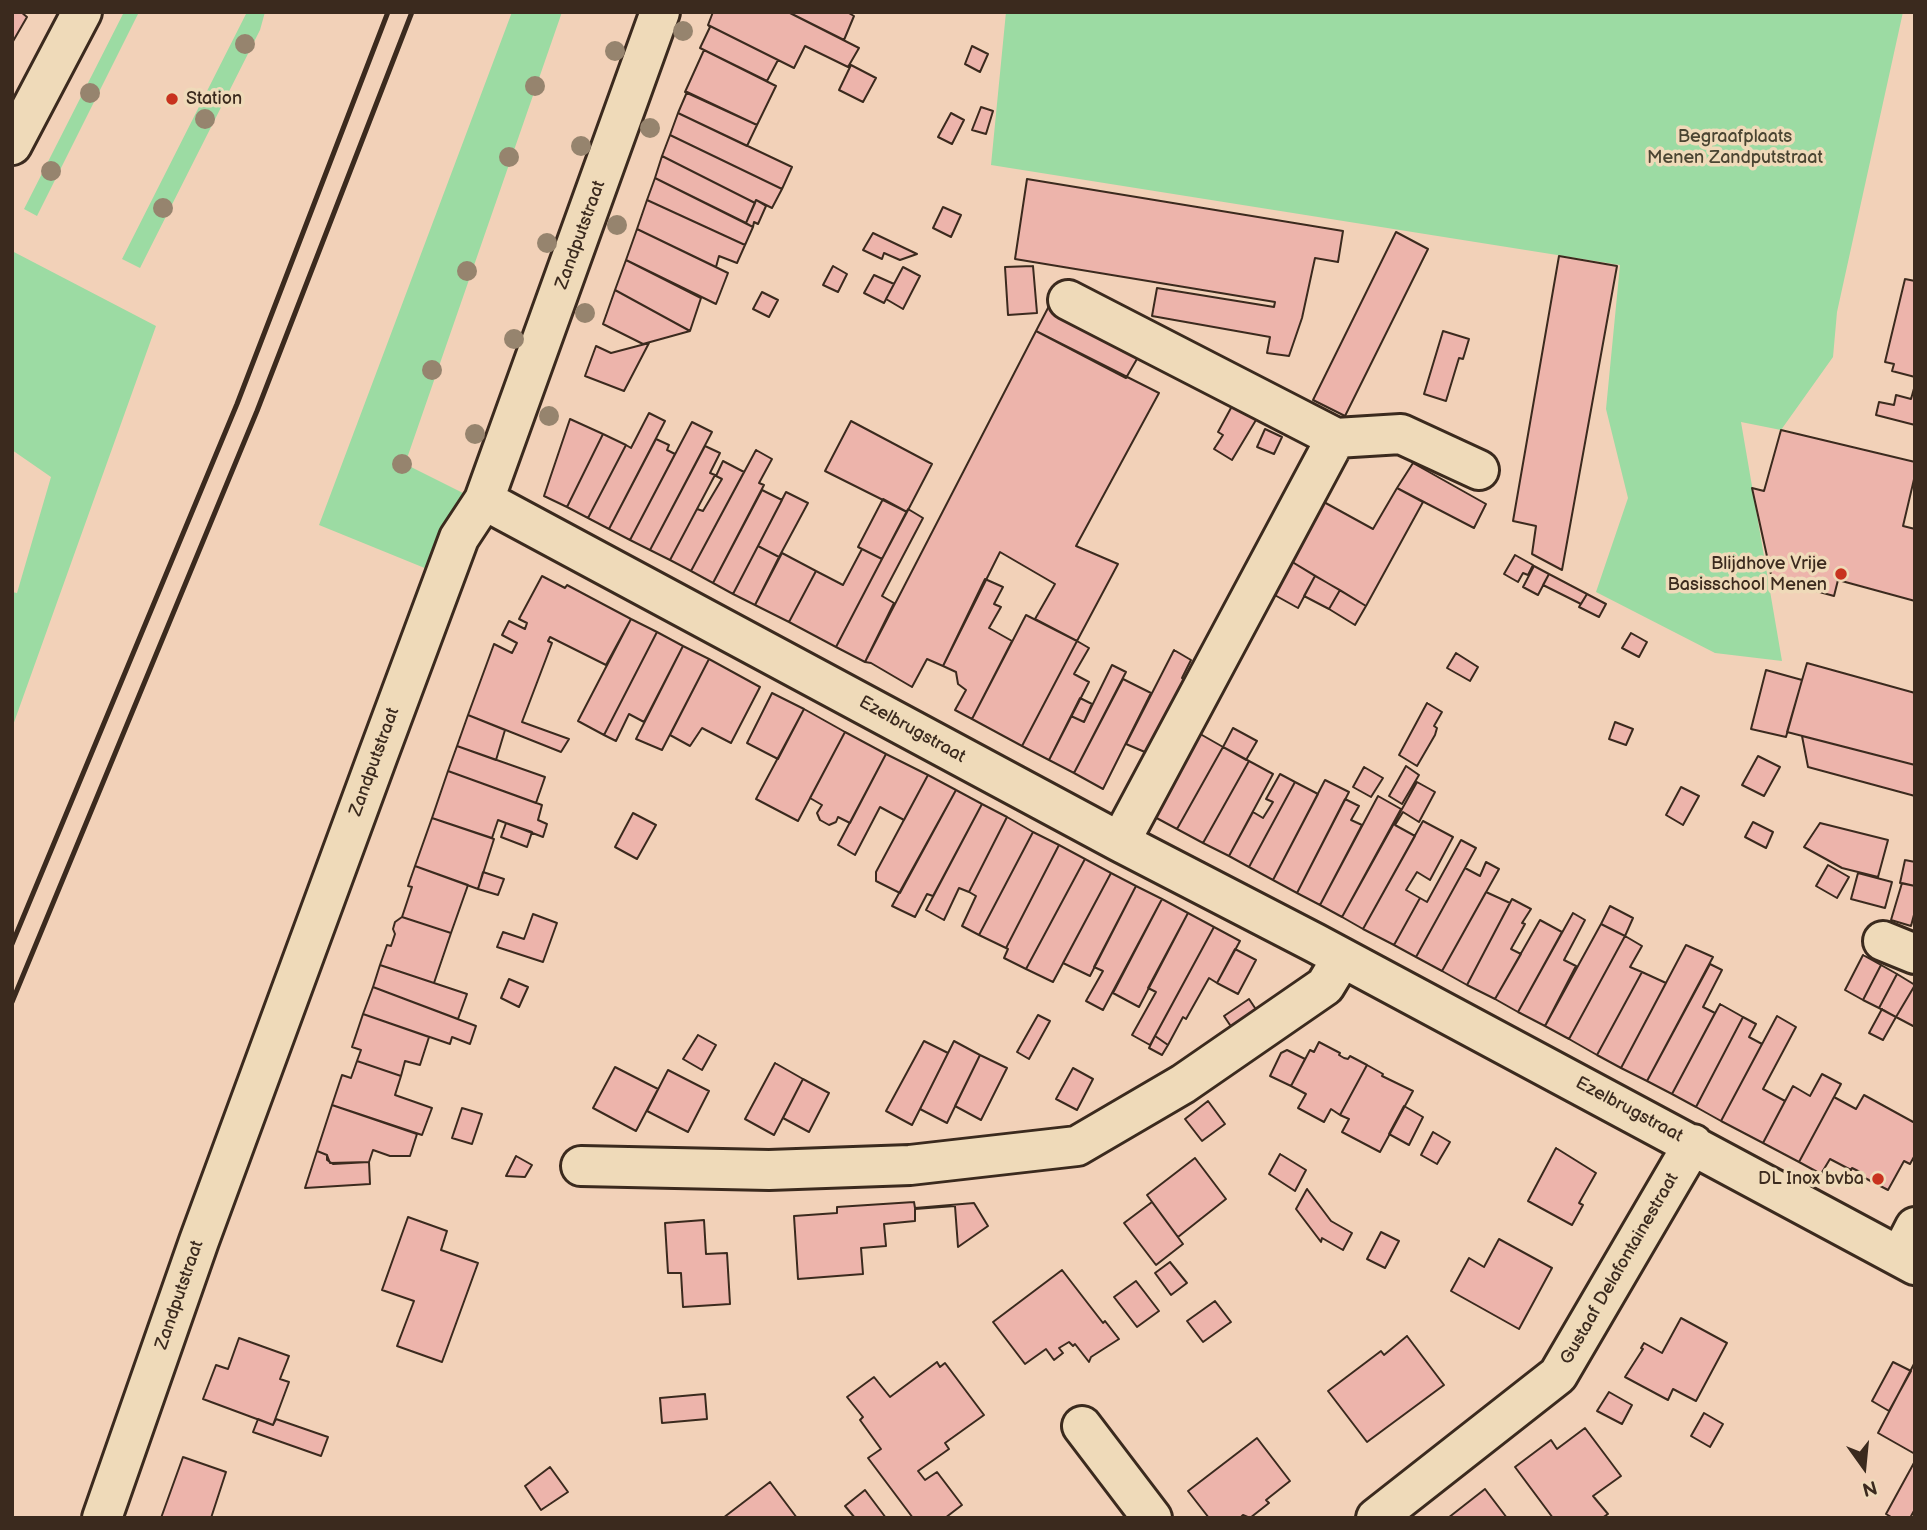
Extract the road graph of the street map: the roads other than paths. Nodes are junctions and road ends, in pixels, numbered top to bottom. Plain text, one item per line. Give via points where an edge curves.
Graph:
1 (82, 12) edge
2 (660, 12) edge
3 (12, 145) edge
4 (1068, 300) dead end
5 (1336, 438) junction
6 (1479, 470) dead end
7 (484, 500) junction
8 (1119, 842) junction
9 (1342, 958) junction
10 (1693, 1144) junction
11 (581, 1166) dead end
12 (1910, 1249) edge
13 (1082, 1426) dead end
14 (102, 1518) edge
15 (1152, 1518) edge
16 (1376, 1518) edge

1 - 3 street
2 - 7 street, Zandputstraat
4 - 5 street
5 - 6 street via 1401,434
5 - 8 street
7 - 8 street, Ezelbrugstraat
7 - 14 street, Zandputstraat via 459,538 386,732
8 - 9 street, Ezelbrugstraat
9 - 10 street, Ezelbrugstraat
9 - 11 street via 1325,986 1183,1084 1077,1146 897,1165 769,1170
10 - 12 street, Ezelbrugstraat
10 - 16 street, Gustaaf Delafontainestraat via 1558,1375
13 - 15 street

